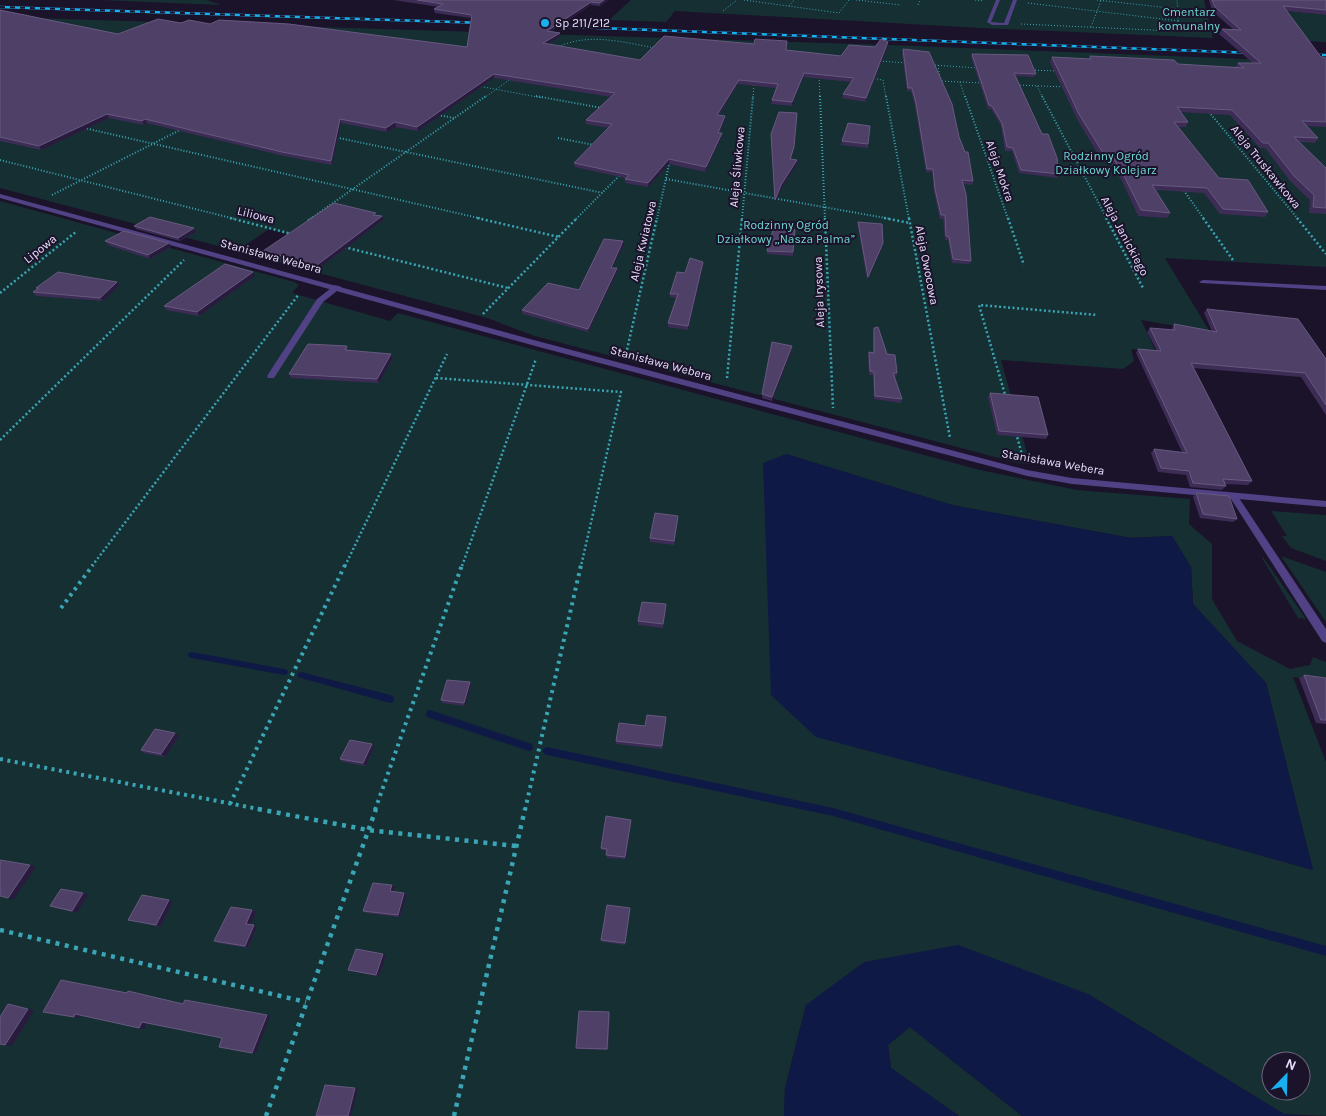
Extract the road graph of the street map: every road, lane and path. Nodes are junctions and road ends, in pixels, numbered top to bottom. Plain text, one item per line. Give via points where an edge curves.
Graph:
1 (738, 0) edge
2 (744, 0) edge
3 (794, 0) edge
4 (849, 0) edge
5 (856, 0) edge
6 (920, 0) edge
7 (998, 0) edge
8 (1097, 0) edge
9 (1101, 0) edge
10 (1177, 0) edge
11 (1015, 1) edge
12 (918, 4) dead end
13 (901, 5) dead end
14 (789, 6) junction
15 (1178, 9) junction
16 (723, 11) dead end
17 (1097, 11) junction
18 (1179, 21) junction
19 (1006, 24) junction
20 (1091, 28) junction
21 (554, 48) edge
22 (662, 49) edge
23 (875, 61) edge
24 (911, 63) edge
25 (929, 65) edge
26 (938, 65) junction
27 (982, 68) edge
28 (1031, 70) edge
29 (819, 71) edge
30 (1061, 71) edge
31 (518, 74) edge
32 (864, 77) edge
33 (754, 81) edge
34 (932, 81) edge
35 (941, 82) junction
36 (960, 82) junction
37 (989, 84) edge
38 (1017, 85) edge
39 (476, 86) edge
40 (1036, 86) junction
41 (1073, 87) edge
42 (496, 89) junction
43 (1204, 106) edge
44 (603, 108) edge
45 (435, 115) edge
46 (454, 118) junction
47 (76, 126) edge
48 (184, 128) edge
49 (330, 136) edge
50 (558, 138) dead end
51 (152, 144) junction
52 (594, 145) edge
53 (406, 152) junction
54 (672, 153) edge
55 (663, 158) edge
56 (0, 160) edge
57 (670, 160) junction
58 (622, 173) edge
59 (666, 179) junction
60 (81, 180) junction
61 (1179, 184) edge
62 (352, 190) junction
63 (603, 192) junction
64 (744, 193) junction
65 (0, 196) edge
66 (34, 205) junction
67 (825, 209) junction
68 (92, 220) junction
69 (305, 222) edge
70 (910, 223) junction
71 (297, 228) edge
72 (290, 233) junction
73 (299, 236) edge
74 (559, 237) junction
75 (283, 238) edge
76 (337, 245) edge
77 (198, 249) junction
78 (1326, 254) edge
79 (1233, 260) dead end
80 (1024, 265) dead end
81 (315, 281) junction
82 (1202, 282) dead end
83 (338, 287) junction
84 (508, 288) junction
85 (1143, 288) dead end
86 (1326, 288) edge
87 (0, 293) edge
88 (1097, 315) dead end
89 (472, 325) junction
90 (542, 345) junction
91 (448, 354) dead end
92 (623, 366) junction
93 (271, 376) dead end
94 (436, 378) junction
95 (527, 385) junction
96 (725, 394) junction
97 (1006, 398) edge
98 (834, 422) junction
99 (1014, 426) edge
100 (0, 440) edge
101 (953, 454) junction
102 (1022, 471) junction
103 (1234, 497) junction
104 (1326, 504) edge
105 (61, 608) dead end
106 (1326, 638) edge
107 (0, 758) edge
108 (230, 804) junction
109 (368, 830) junction
110 (516, 846) junction
111 (0, 930) edge
112 (306, 1002) junction
113 (266, 1116) edge
114 (454, 1116) edge

1 - 16 path
2 - 14 path
3 - 14 path
4 - 14 path via 839,13
5 - 13 path
6 - 12 path
7 - 19 street via 990,23
8 - 9 path
9 - 15 path
9 - 17 path
10 - 15 path
11 - 17 path
11 - 19 street
15 - 18 path
17 - 18 path
17 - 20 path
18 - 20 path via 1178,29 1173,31
19 - 20 path
21 - 22 path via 568,41 596,40
23 - 24 path
25 - 26 path
26 - 27 path
26 - 35 path
28 - 30 path
29 - 67 path, Aleja Irysowa
31 - 42 path
32 - 70 path, Aleja Owocowa via 883,80
33 - 64 path, Aleja Śliwkowa
34 - 35 path
35 - 36 path
36 - 37 path
36 - 80 path, Aleja Mokra
38 - 40 path
39 - 42 path
40 - 41 path
40 - 85 path, Aleja Janickiego
42 - 44 path
42 - 46 path
43 - 78 path, Aleja Truskawkowa
45 - 46 path
46 - 53 path
47 - 51 path
48 - 51 path
49 - 53 path
50 - 52 path
51 - 60 path
51 - 62 path
53 - 62 path
53 - 63 path
54 - 57 path, Aleja Kwiatowa
55 - 57 path
56 - 60 path, Liliowa
57 - 59 path, Aleja Kwiatowa
58 - 63 path
59 - 64 path
59 - 92 path, Aleja Kwiatowa
60 - 66 path
60 - 72 path, Liliowa
61 - 79 path
62 - 69 path
62 - 74 path
63 - 74 path
64 - 67 path
64 - 96 path, Aleja Śliwkowa
65 - 66 street, Stanisława Webera
66 - 68 street, Stanisława Webera
67 - 70 path
67 - 98 path, Aleja Irysowa
68 - 77 street, Stanisława Webera
68 - 87 path, Lipowa
70 - 101 path, Aleja Owocowa
71 - 72 path
72 - 73 path, Liliowa
72 - 75 path
74 - 84 path
76 - 84 path
77 - 81 street, Stanisława Webera
77 - 100 path via 185,258
81 - 83 street, Stanisława Webera
81 - 105 path via 298,295
82 - 86 street
83 - 89 street, Stanisława Webera
83 - 93 street via 320,301
84 - 89 path
88 - 97 path via 979,305
89 - 90 street, Stanisława Webera
90 - 92 street, Stanisława Webera
90 - 95 path
91 - 94 path
92 - 96 street, Stanisława Webera
94 - 95 path
94 - 108 path
95 - 109 path
95 - 110 path via 621,392
96 - 98 street, Stanisława Webera
98 - 101 street, Stanisława Webera
99 - 102 path
101 - 102 street, Stanisława Webera
102 - 103 street, Stanisława Webera via 1072,481
103 - 104 street, Stanisława Webera
103 - 106 street
107 - 108 path
108 - 109 path
109 - 110 path
109 - 112 path
110 - 114 path
111 - 112 path
112 - 113 path

